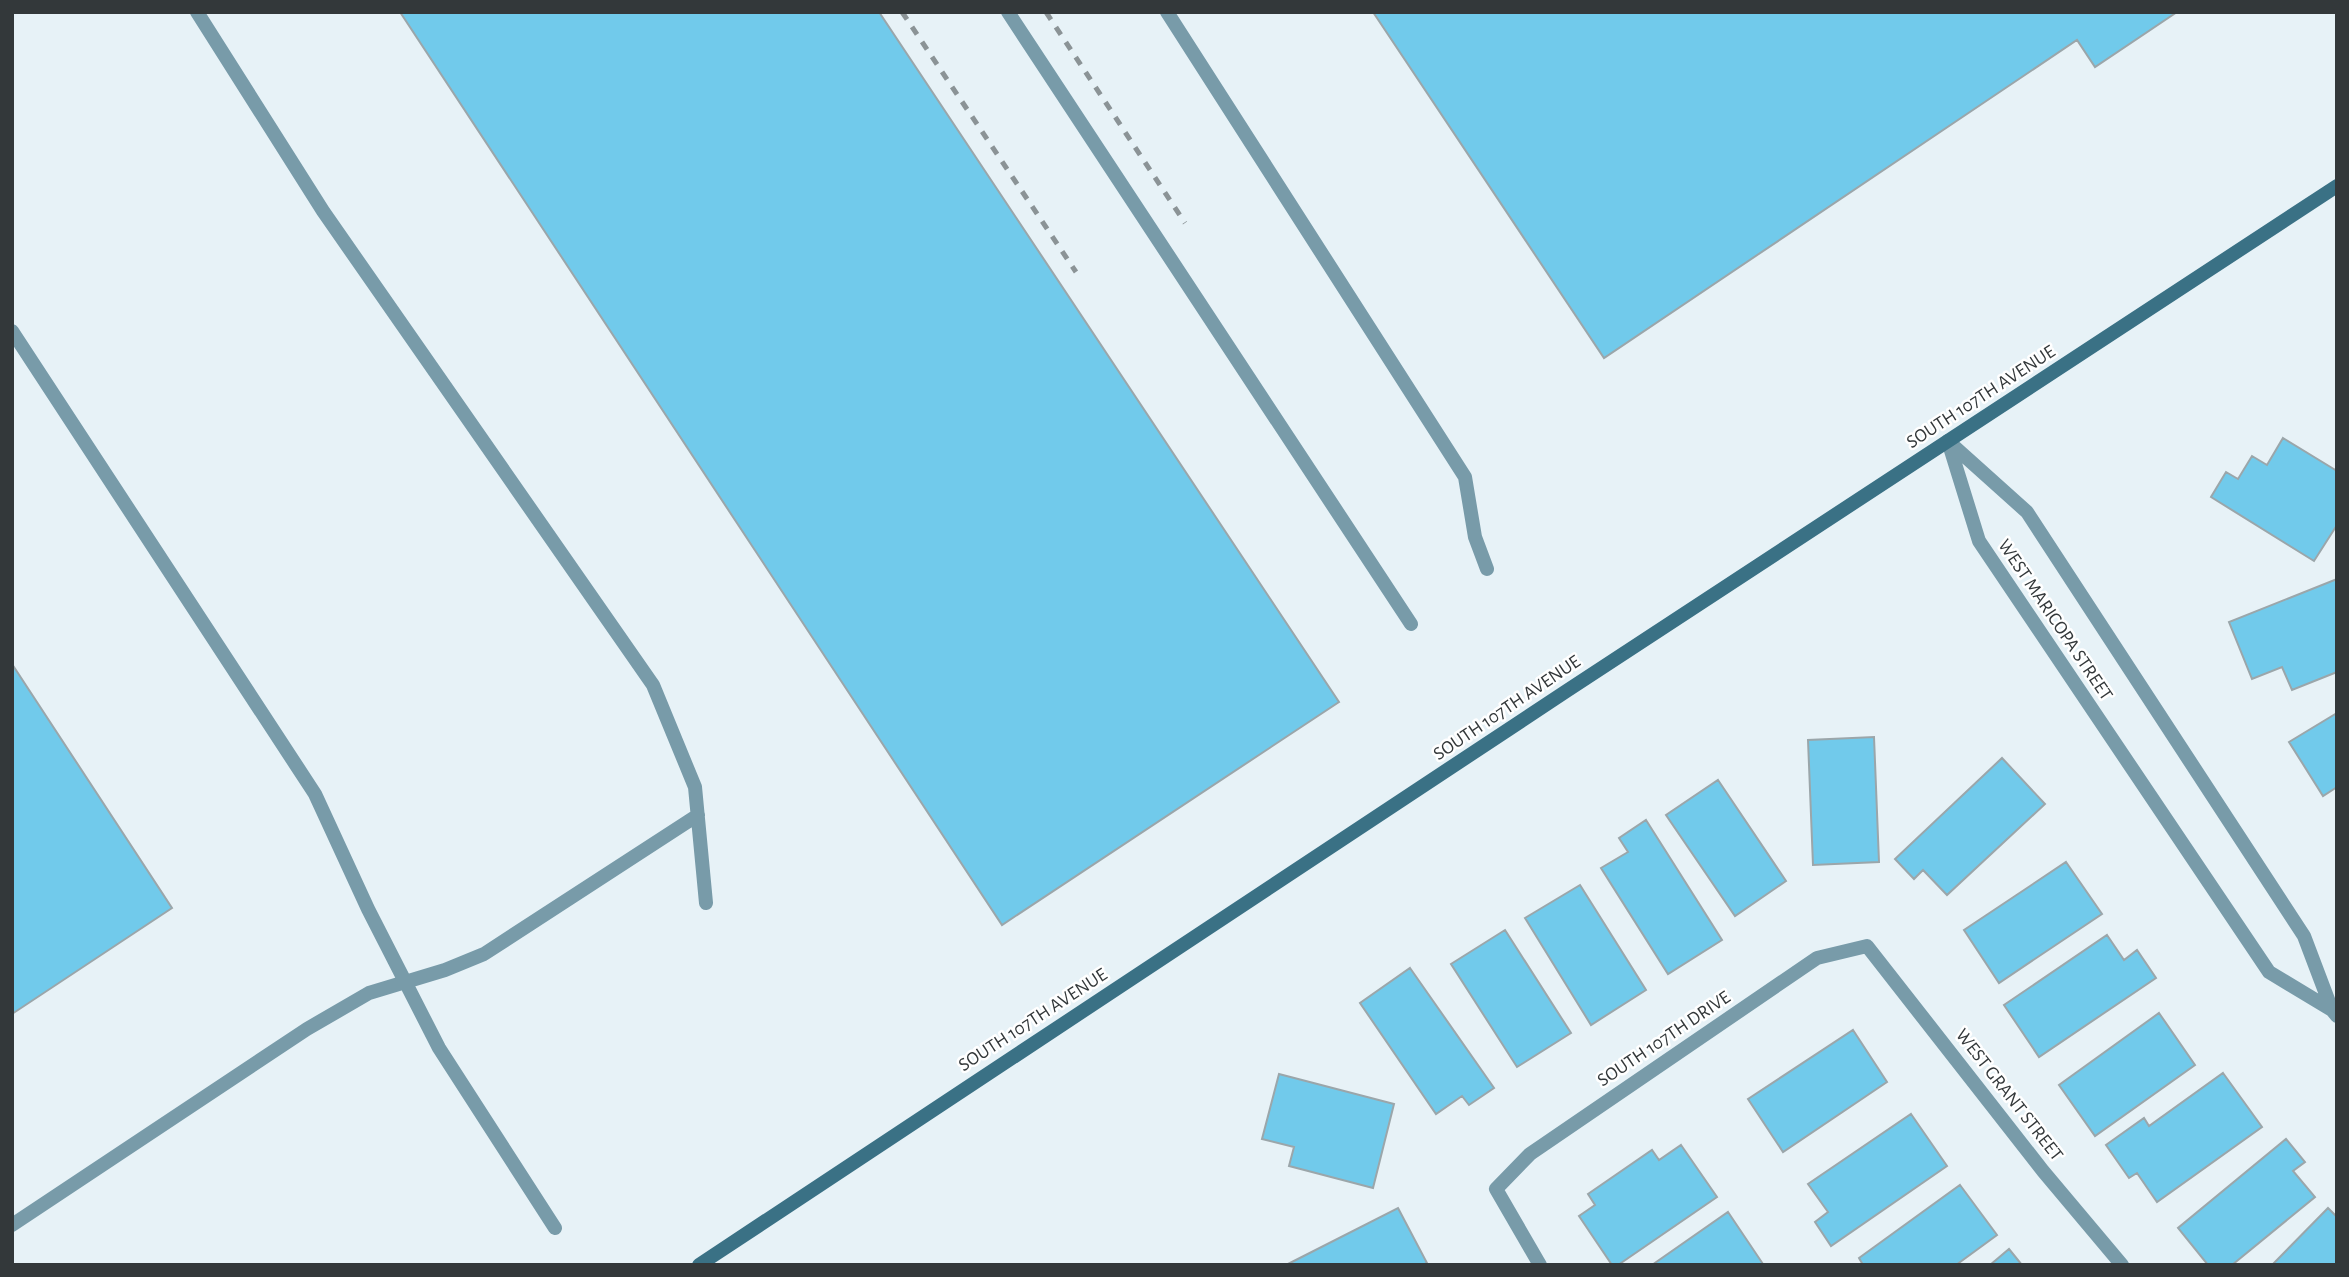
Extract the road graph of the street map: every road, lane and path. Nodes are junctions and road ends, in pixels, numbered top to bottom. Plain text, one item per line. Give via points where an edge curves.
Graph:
1 (197, 12) edge
2 (1008, 12) edge
3 (1167, 12) edge
4 (2337, 186) edge
5 (12, 331) edge
6 (1948, 441) junction
7 (1487, 569) dead end
8 (1411, 624) dead end
9 (698, 815) junction
10 (706, 903) dead end
11 (1867, 946) joint
12 (405, 981) junction
13 (2334, 1013) edge
14 (12, 1226) edge
15 (555, 1228) dead end
16 (699, 1265) edge
17 (1540, 1265) edge
18 (2122, 1265) edge

1 - 9 street via 323,211 653,685 695,787
2 - 8 street
3 - 7 street via 1465,477 1475,537
4 - 6 main road, SOUTH 107TH AVENUE
5 - 12 street via 314,794
6 - 13 street, WEST MARICOPA STREET via 2027,512 2304,936
6 - 13 street, WEST MARICOPA STREET via 1979,541 2223,904 2269,972
6 - 16 main road, SOUTH 107TH AVENUE
9 - 10 street
9 - 12 street via 484,954
11 - 17 street, SOUTH 107TH DRIVE via 1817,958 1530,1154 1496,1189
11 - 18 street, WEST GRANT STREET
12 - 14 street via 369,993 307,1029
12 - 15 street via 439,1048

